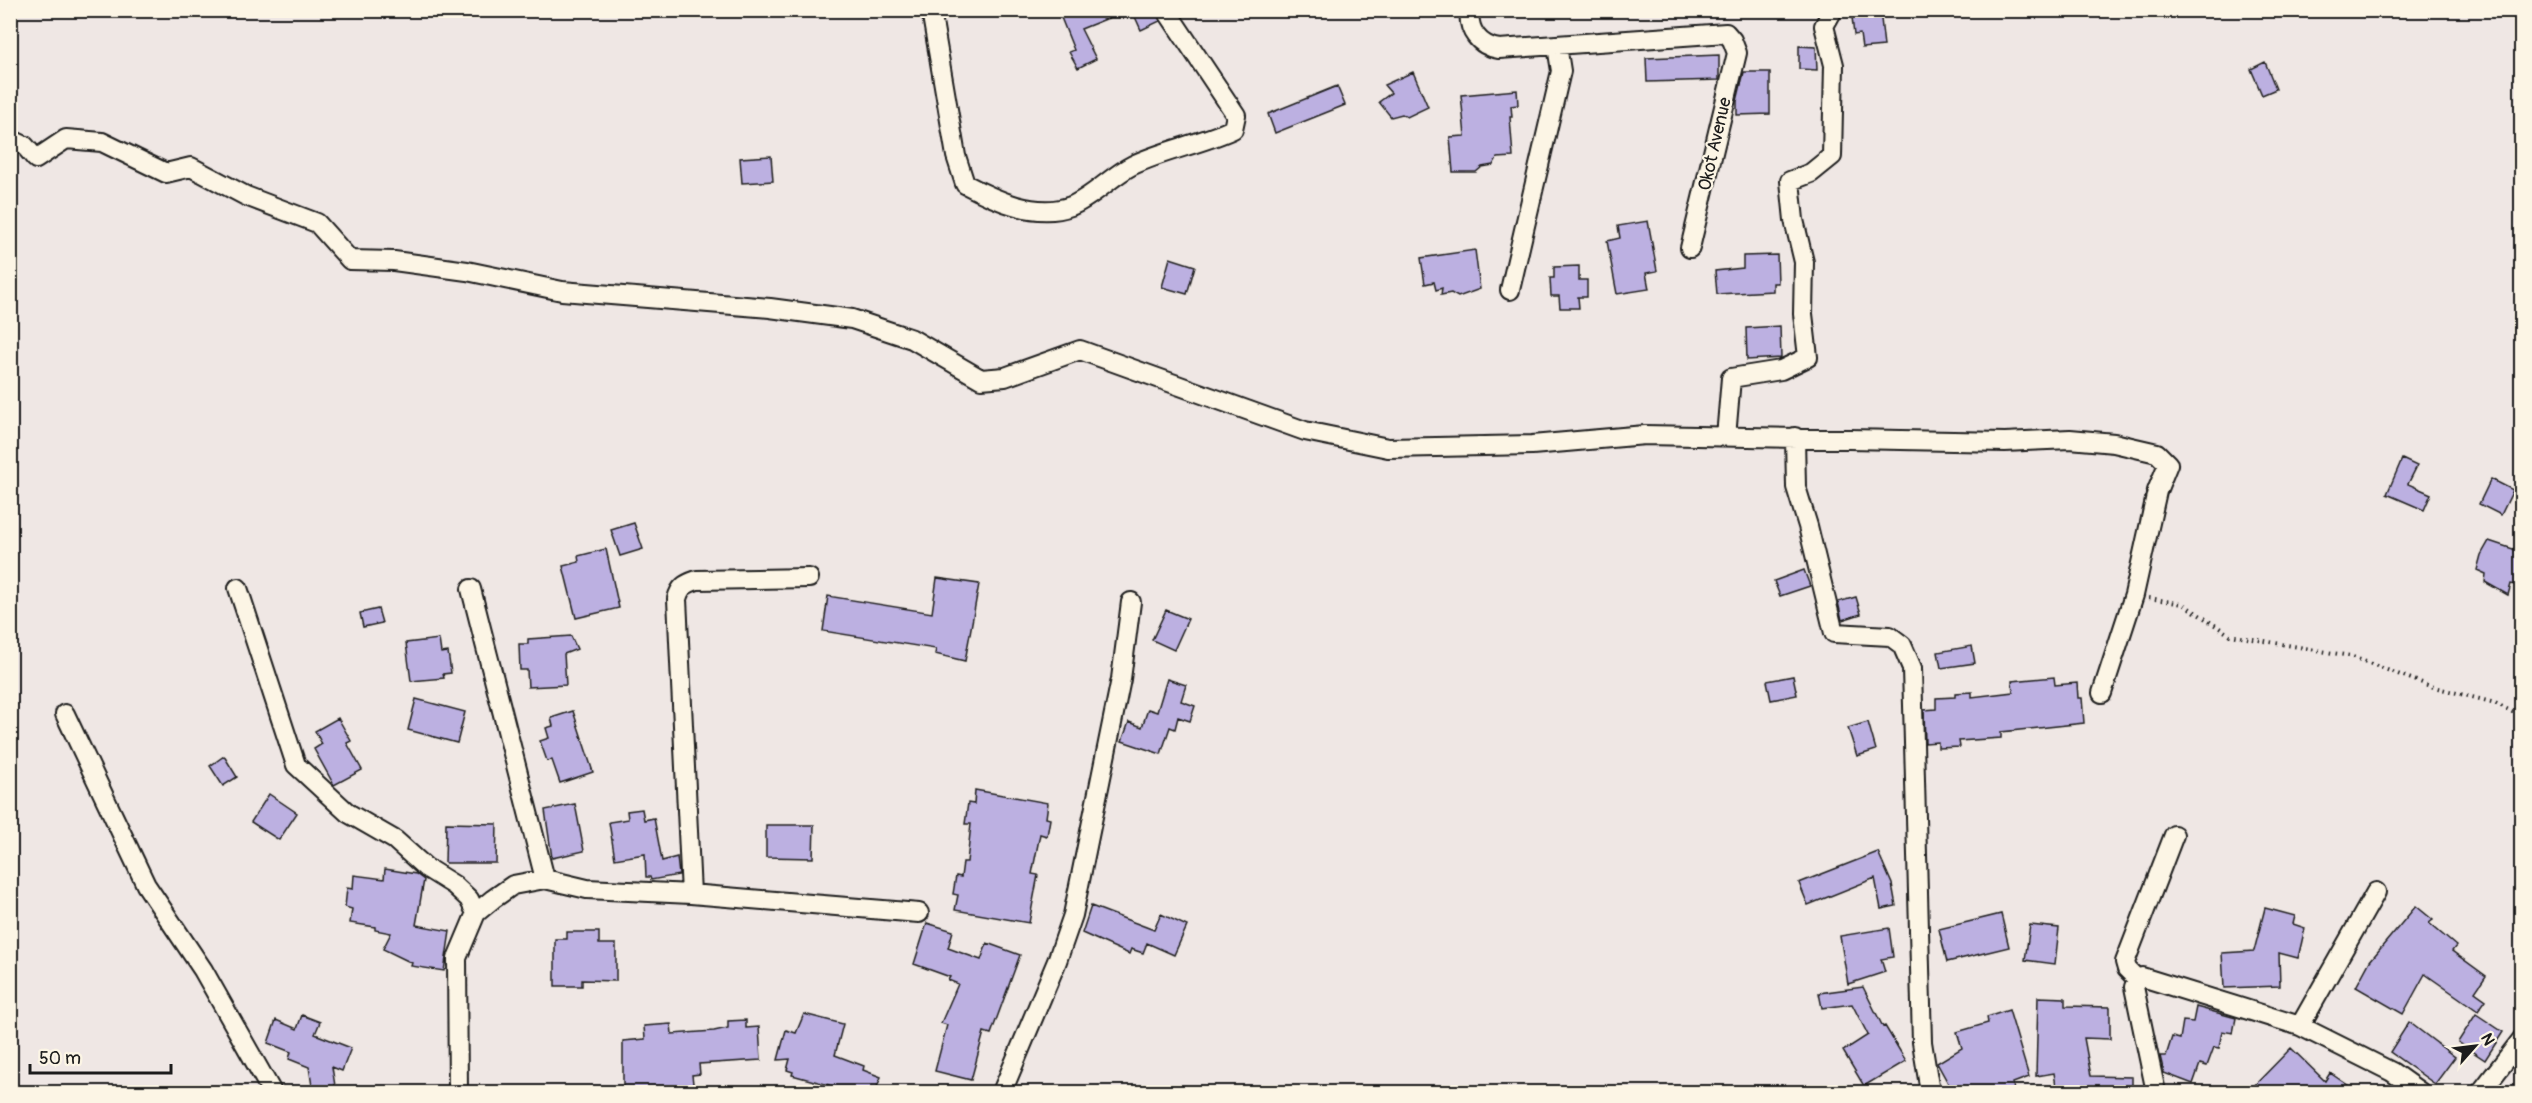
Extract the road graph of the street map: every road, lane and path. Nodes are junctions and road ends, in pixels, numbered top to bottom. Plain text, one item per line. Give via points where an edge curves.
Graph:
1 (930, 10) edge
2 (1166, 10) edge
3 (1470, 10) edge
4 (1833, 10) edge
5 (1557, 46) junction
6 (10, 139) edge
7 (1690, 248) dead end
8 (1510, 290) dead end
9 (1726, 436) junction
10 (1796, 436) junction
11 (809, 578) dead end
12 (238, 588) dead end
13 (471, 589) dead end
14 (2134, 595) junction
15 (1131, 602) dead end
16 (2102, 693) dead end
17 (65, 714) dead end
18 (2522, 717) edge
19 (2174, 835) dead end
20 (545, 879) junction
21 (2376, 892) dead end
22 (691, 894) junction
23 (476, 913) junction
24 (919, 913) dead end
25 (2137, 979) junction
26 (2300, 1026) junction
27 (2522, 1040) edge
28 (272, 1092) edge
29 (458, 1092) edge
30 (1002, 1092) edge
31 (1930, 1092) edge
32 (2156, 1092) edge
33 (2420, 1092) edge
34 (2481, 1092) edge

1 - 2 street via 956,156 965,184 996,200 1046,211 1071,206 1133,165 1233,129 1236,115
3 - 5 street via 1469,25 1489,48
4 - 9 street via 1824,26 1834,65 1832,156 1811,173 1790,181 1804,262 1803,314 1808,357 1781,370 1731,378
5 - 7 street, Okot Avenue via 1726,33 1732,39 1737,53
5 - 8 street via 1561,71
6 - 9 street via 25,146 36,159 66,139 102,142 166,173 191,167 246,195 317,223 350,260 394,261 467,271 562,291 770,308 852,319 912,339 981,379 1016,374 1080,350 1305,431 1388,448 1532,445 1645,435
9 - 10 street
10 - 14 street via 2005,442 2070,439 2114,443 2157,453 2168,464 2157,491
10 - 31 street via 1796,487 1834,633 1890,636 1902,645 1912,668 1922,1042
11 - 22 street via 697,580 680,590 677,599
12 - 23 street via 296,765 348,813 395,840 425,867 454,885 469,899
13 - 20 street
14 - 16 street
14 - 18 path via 2183,604 2230,635 2350,656 2430,686 2495,703
15 - 30 street via 1121,679 1073,915
17 - 28 street via 146,885 203,970
19 - 25 street via 2125,962
20 - 22 street via 587,889
20 - 23 street via 513,885
21 - 26 street
22 - 24 street
23 - 29 street via 457,957
25 - 26 street via 2148,977
25 - 32 street via 2134,987
26 - 33 street via 2392,1072
27 - 34 street

